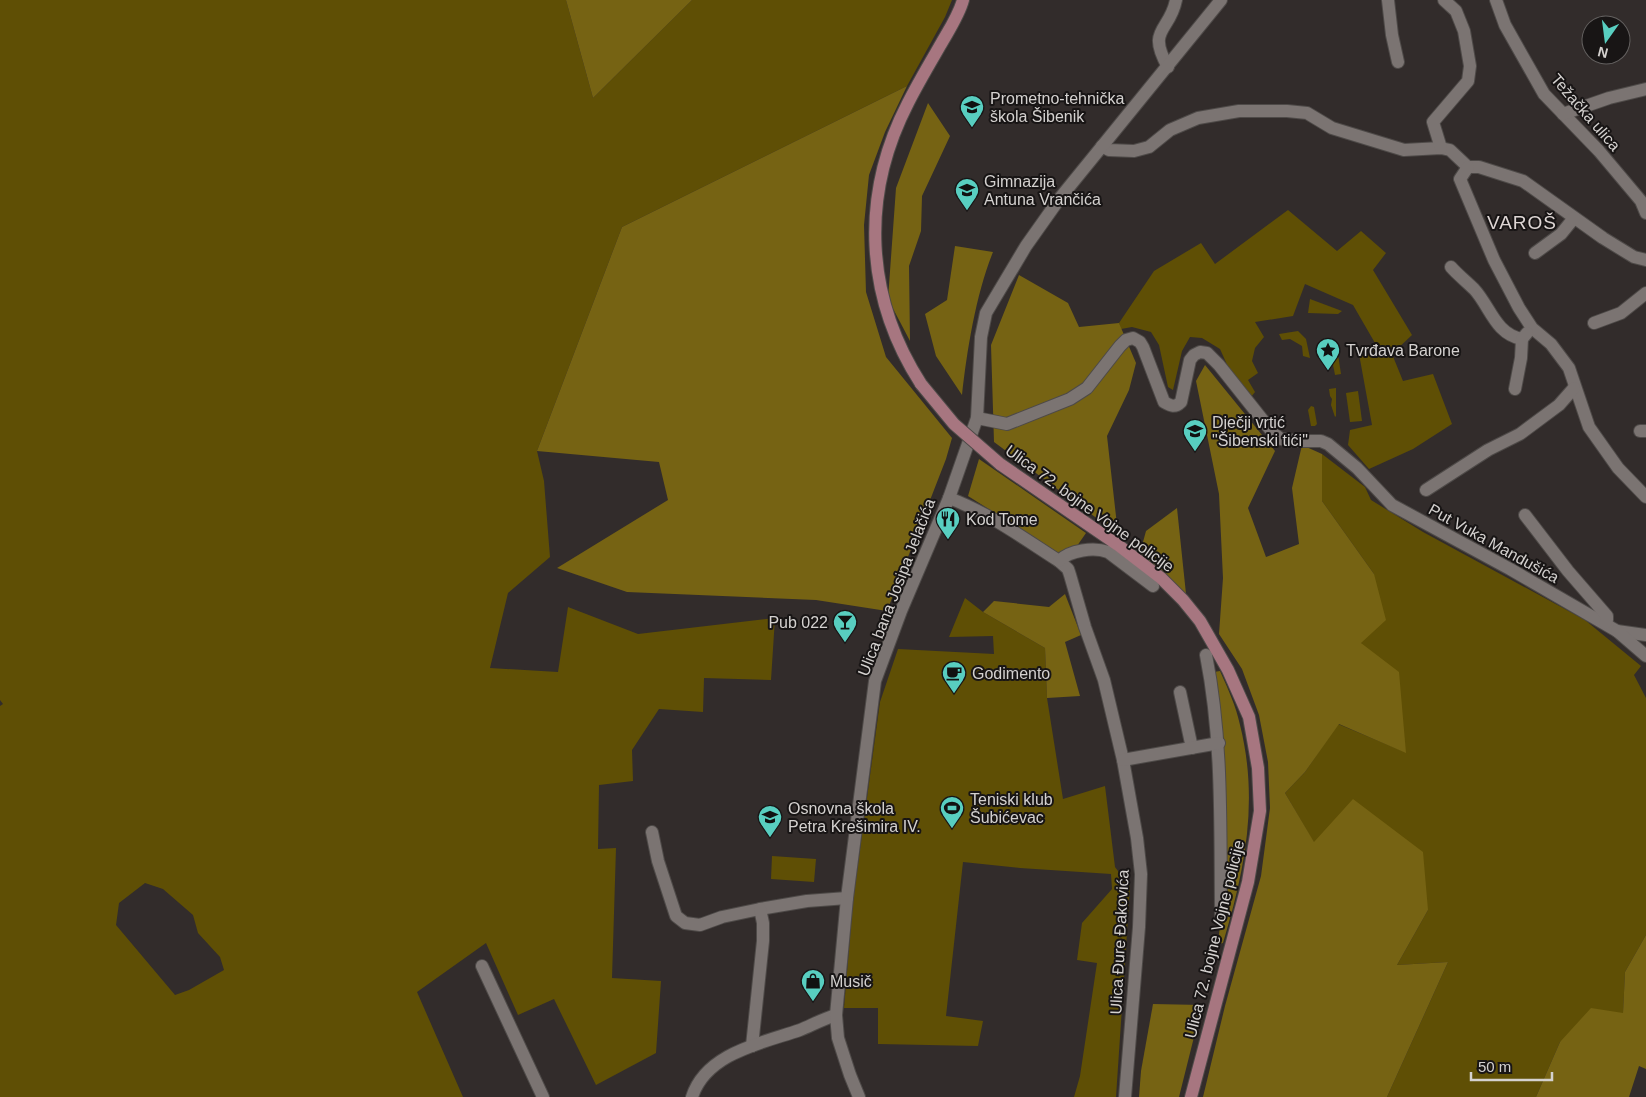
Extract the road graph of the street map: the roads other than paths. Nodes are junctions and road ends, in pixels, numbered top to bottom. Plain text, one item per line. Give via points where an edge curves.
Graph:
1 (964, 0) edge
2 (1176, 0) edge
3 (1222, 0) edge
4 (1388, 0) edge
5 (1444, 0) edge
6 (1496, 0) edge
7 (1398, 62) dead end
8 (1168, 67) junction
9 (1646, 90) edge
10 (1563, 114) junction
11 (1102, 146) junction
12 (1440, 148) junction
13 (1468, 168) junction
14 (1646, 213) edge
15 (1574, 218) junction
16 (1535, 253) dead end
17 (1646, 260) edge
18 (1450, 267) dead end
19 (1646, 293) edge
20 (1594, 323) dead end
21 (1532, 328) junction
22 (1522, 339) junction
23 (1574, 388) junction
24 (1515, 389) dead end
25 (977, 418) junction
26 (1426, 490) dead end
27 (1646, 497) edge
28 (949, 498) junction
29 (1525, 515) dead end
30 (1059, 561) junction
31 (1153, 586) dead end
32 (1605, 623) junction
33 (1617, 631) junction
34 (1646, 635) edge
35 (1206, 655) dead end
36 (1646, 656) edge
37 (1180, 692) dead end
38 (1219, 743) junction
39 (1192, 748) junction
40 (1123, 760) junction
41 (652, 832) dead end
42 (847, 898) junction
43 (760, 908) junction
44 (1221, 915) dead end
45 (482, 966) dead end
46 (836, 1014) junction
47 (752, 1046) junction
48 (693, 1096) edge
49 (543, 1097) edge
50 (859, 1097) edge
51 (1125, 1097) edge
52 (1191, 1097) edge

1 - 52 main road, Ulica 72. bojne Vojne policije, bridge via 907,106 886,160 878,195 875,232 877,274 898,344 920,384 954,424 1000,464 1118,545 1161,578 1183,600 1200,621 1228,670 1249,717 1258,768 1260,811 1248,882
2 - 8 street via 1161,30 1159,43
3 - 8 street, Ulica bana Josipa Jelačića
4 - 7 street
5 - 12 street via 1456,11 1464,31 1470,66 1468,81 1433,122
6 - 10 street, Težačka ulica via 1505,25 1544,94
8 - 11 street, Ulica bana Josipa Jelačića
9 - 10 street via 1609,98
10 - 14 street, Težačka ulica via 1600,151 1641,201
11 - 12 street via 1109,150 1149,147 1170,130 1198,118 1239,110 1258,110 1307,113 1332,128 1404,150
11 - 25 street, Ulica bana Josipa Jelačića via 1032,238 986,313 981,336
12 - 13 street via 1450,150
13 - 15 street via 1479,167 1523,181
13 - 21 street via 1460,179 1504,282
15 - 16 street via 1561,234
15 - 17 street via 1634,257
18 - 22 street via 1473,288 1504,331 1511,337
19 - 20 street via 1621,313
21 - 22 street
21 - 23 street via 1551,344 1569,368
22 - 24 street
23 - 26 street via 1559,405 1520,434 1488,450
23 - 27 street via 1589,427 1618,468
25 - 28 street, Ulica bana Josipa Jelačića
25 - 32 street, Put Vuka Mandušića via 1007,424 1070,399 1087,388 1120,346 1133,338 1143,347 1164,402 1177,406 1181,402 1190,360 1194,354 1207,353 1272,433 1281,439 1328,444 1392,505
28 - 30 street, Ulica Đure Đakovića via 991,517
28 - 42 street, Ulica bana Josipa Jelačića via 875,681
29 - 32 street via 1607,616
30 - 31 street via 1066,555 1100,549
30 - 40 street, Ulica Đure Đakovića via 1068,569 1104,680
32 - 33 street, Put Vuka Mandušića
33 - 34 street, Put Vuka Mandušića
33 - 36 street
35 - 38 street
37 - 39 street
38 - 39 street
38 - 44 street
39 - 40 street
40 - 51 street, Ulica Đure Đakovića via 1141,874
41 - 43 street via 676,916 685,924 700,925
42 - 43 street
42 - 46 street, Ulica bana Josipa Jelačića
43 - 47 street via 762,941
45 - 49 street
46 - 47 street
46 - 50 street, Ulica bana Josipa Jelačića via 838,1038
47 - 48 street via 718,1062 696,1086

